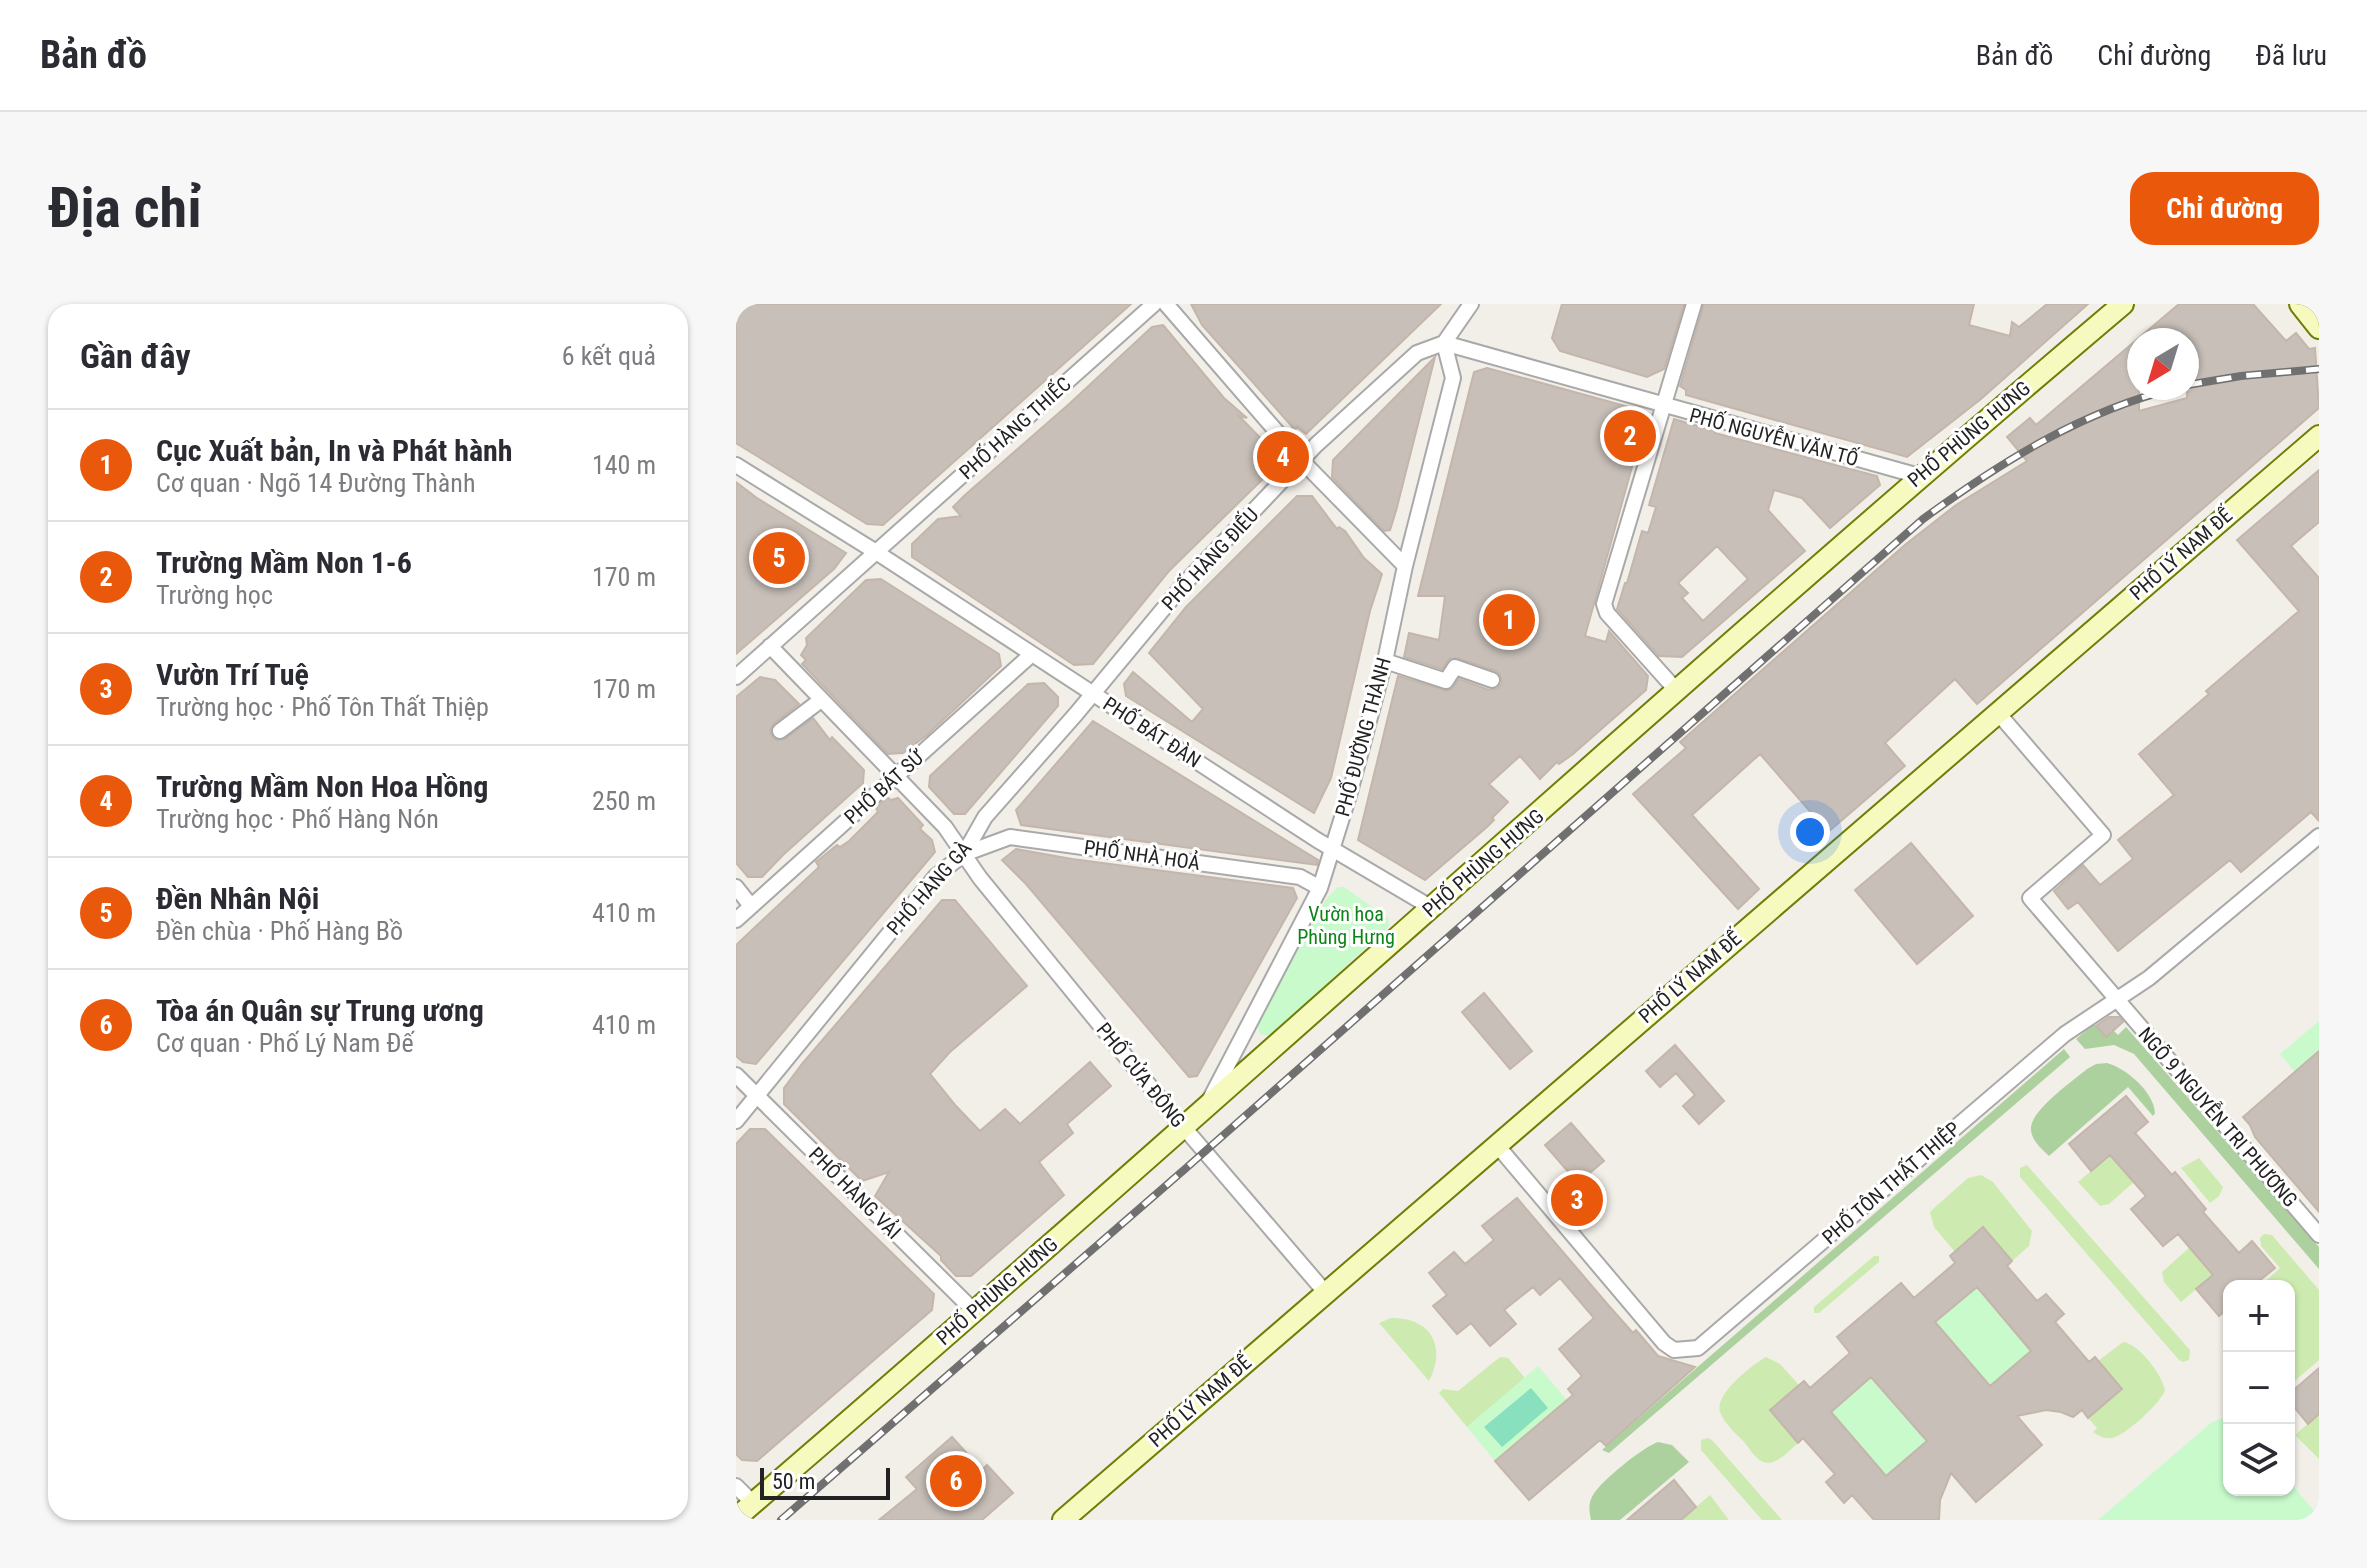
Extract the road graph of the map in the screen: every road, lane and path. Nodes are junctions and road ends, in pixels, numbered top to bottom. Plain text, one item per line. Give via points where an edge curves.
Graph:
1 (1154, 304) edge
2 (1166, 304) edge
3 (1471, 304) edge
4 (1694, 304) edge
5 (2123, 304) edge
6 (2300, 304) edge
7 (2319, 328) edge
8 (1444, 343) junction
9 (1663, 406) junction
10 (2319, 436) edge
11 (1302, 461) junction
12 (736, 465) edge
13 (1919, 476) junction
14 (876, 552) junction
15 (1405, 566) junction
16 (770, 646) junction
17 (1032, 654) junction
18 (1385, 661) junction
19 (736, 677) edge
20 (1492, 680) dead end
21 (1677, 691) junction
22 (1093, 694) junction
23 (821, 700) junction
24 (1998, 713) junction
25 (780, 731) dead end
26 (897, 776) junction
27 (2319, 836) edge
28 (1333, 847) junction
29 (964, 854) junction
30 (736, 887) edge
31 (1320, 888) junction
32 (751, 906) junction
33 (1432, 908) junction
34 (736, 920) edge
35 (2117, 999) junction
36 (736, 1075) edge
37 (757, 1096) junction
38 (1204, 1110) junction
39 (736, 1121) edge
40 (1184, 1128) junction
41 (1496, 1144) junction
42 (2319, 1235) edge
43 (1325, 1292) junction
44 (974, 1311) junction
45 (736, 1486) edge
46 (753, 1503) junction
47 (736, 1518) edge
48 (1063, 1520) edge

1 - 14 street, PHỐ HÀNG THIẾC
2 - 11 street
3 - 8 street
4 - 9 street
5 - 13 street, PHỐ PHÙNG HƯNG
6 - 7 street
8 - 9 street, PHỐ NGUYỄN VĂN TỐ
8 - 11 street, PHỐ HÀNG ĐIẾU via 1417,353
8 - 15 street, PHỐ ĐƯỜNG THÀNH via 1453,378
9 - 13 street, PHỐ NGUYỄN VĂN TỐ
9 - 21 street via 1604,609
10 - 24 street, PHỐ LÝ NAM ĐẾ
11 - 15 street
11 - 22 street, PHỐ HÀNG ĐIẾU via 1184,584
12 - 14 street, PHỐ BÁT ĐÀN
13 - 21 street, PHỐ PHÙNG HƯNG
14 - 16 street, PHỐ HÀNG THIẾC
14 - 17 street, PHỐ BÁT ĐÀN
15 - 18 street, PHỐ ĐƯỜNG THÀNH
16 - 19 street, PHỐ HÀNG THIẾC
16 - 23 street, PHỐ CỬA ĐÔNG
17 - 22 street, PHỐ BÁT ĐÀN
17 - 26 street, PHỐ BÁT SỨ
18 - 20 street via 1446,681 1455,667
18 - 28 street, PHỐ ĐƯỜNG THÀNH
21 - 33 street, PHỐ PHÙNG HƯNG
22 - 28 street, PHỐ BÁT ĐÀN
22 - 29 street, PHỐ HÀNG GÀ via 985,817
23 - 25 street
23 - 26 street, PHỐ CỬA ĐÔNG
24 - 35 street, NGÕ 9 NGUYỄN TRI PHƯƠNG via 2103,835 2030,898
24 - 41 street, PHỐ LÝ NAM ĐẾ
26 - 29 street, PHỐ CỬA ĐÔNG
26 - 32 street, PHỐ BÁT SỨ
27 - 35 street, PHỐ TÔN THẤT THIỆP
28 - 31 street, PHỐ ĐƯỜNG THÀNH
28 - 33 street, PHỐ BÁT ĐÀN
29 - 31 street, PHỐ NHÀ HOẢ via 1010,837 1300,877
29 - 37 street, PHỐ HÀNG GÀ via 936,876
29 - 40 street, PHỐ CỬA ĐÔNG
30 - 32 street
31 - 38 street, PHỐ ĐƯỜNG THÀNH
32 - 34 street, PHỐ BÁT SỨ
33 - 38 street, PHỐ PHÙNG HƯNG
35 - 41 street, PHỐ TÔN THẤT THIỆP via 2065,1034 1698,1348 1674,1350 1664,1343
35 - 42 street, NGÕ 9 NGUYỄN TRI PHƯƠNG
36 - 37 street, PHỐ HÀNG VẢI
37 - 39 street, PHỐ HÀNG GÀ
37 - 44 street, PHỐ HÀNG VẢI
38 - 40 street, PHỐ PHÙNG HƯNG
40 - 43 street, PHỐ CỬA ĐÔNG
40 - 44 street, PHỐ PHÙNG HƯNG
41 - 43 street, PHỐ LÝ NAM ĐẾ
43 - 48 street, PHỐ LÝ NAM ĐẾ
44 - 46 street, PHỐ PHÙNG HƯNG
45 - 46 street
46 - 47 street, PHỐ PHÙNG HƯNG

